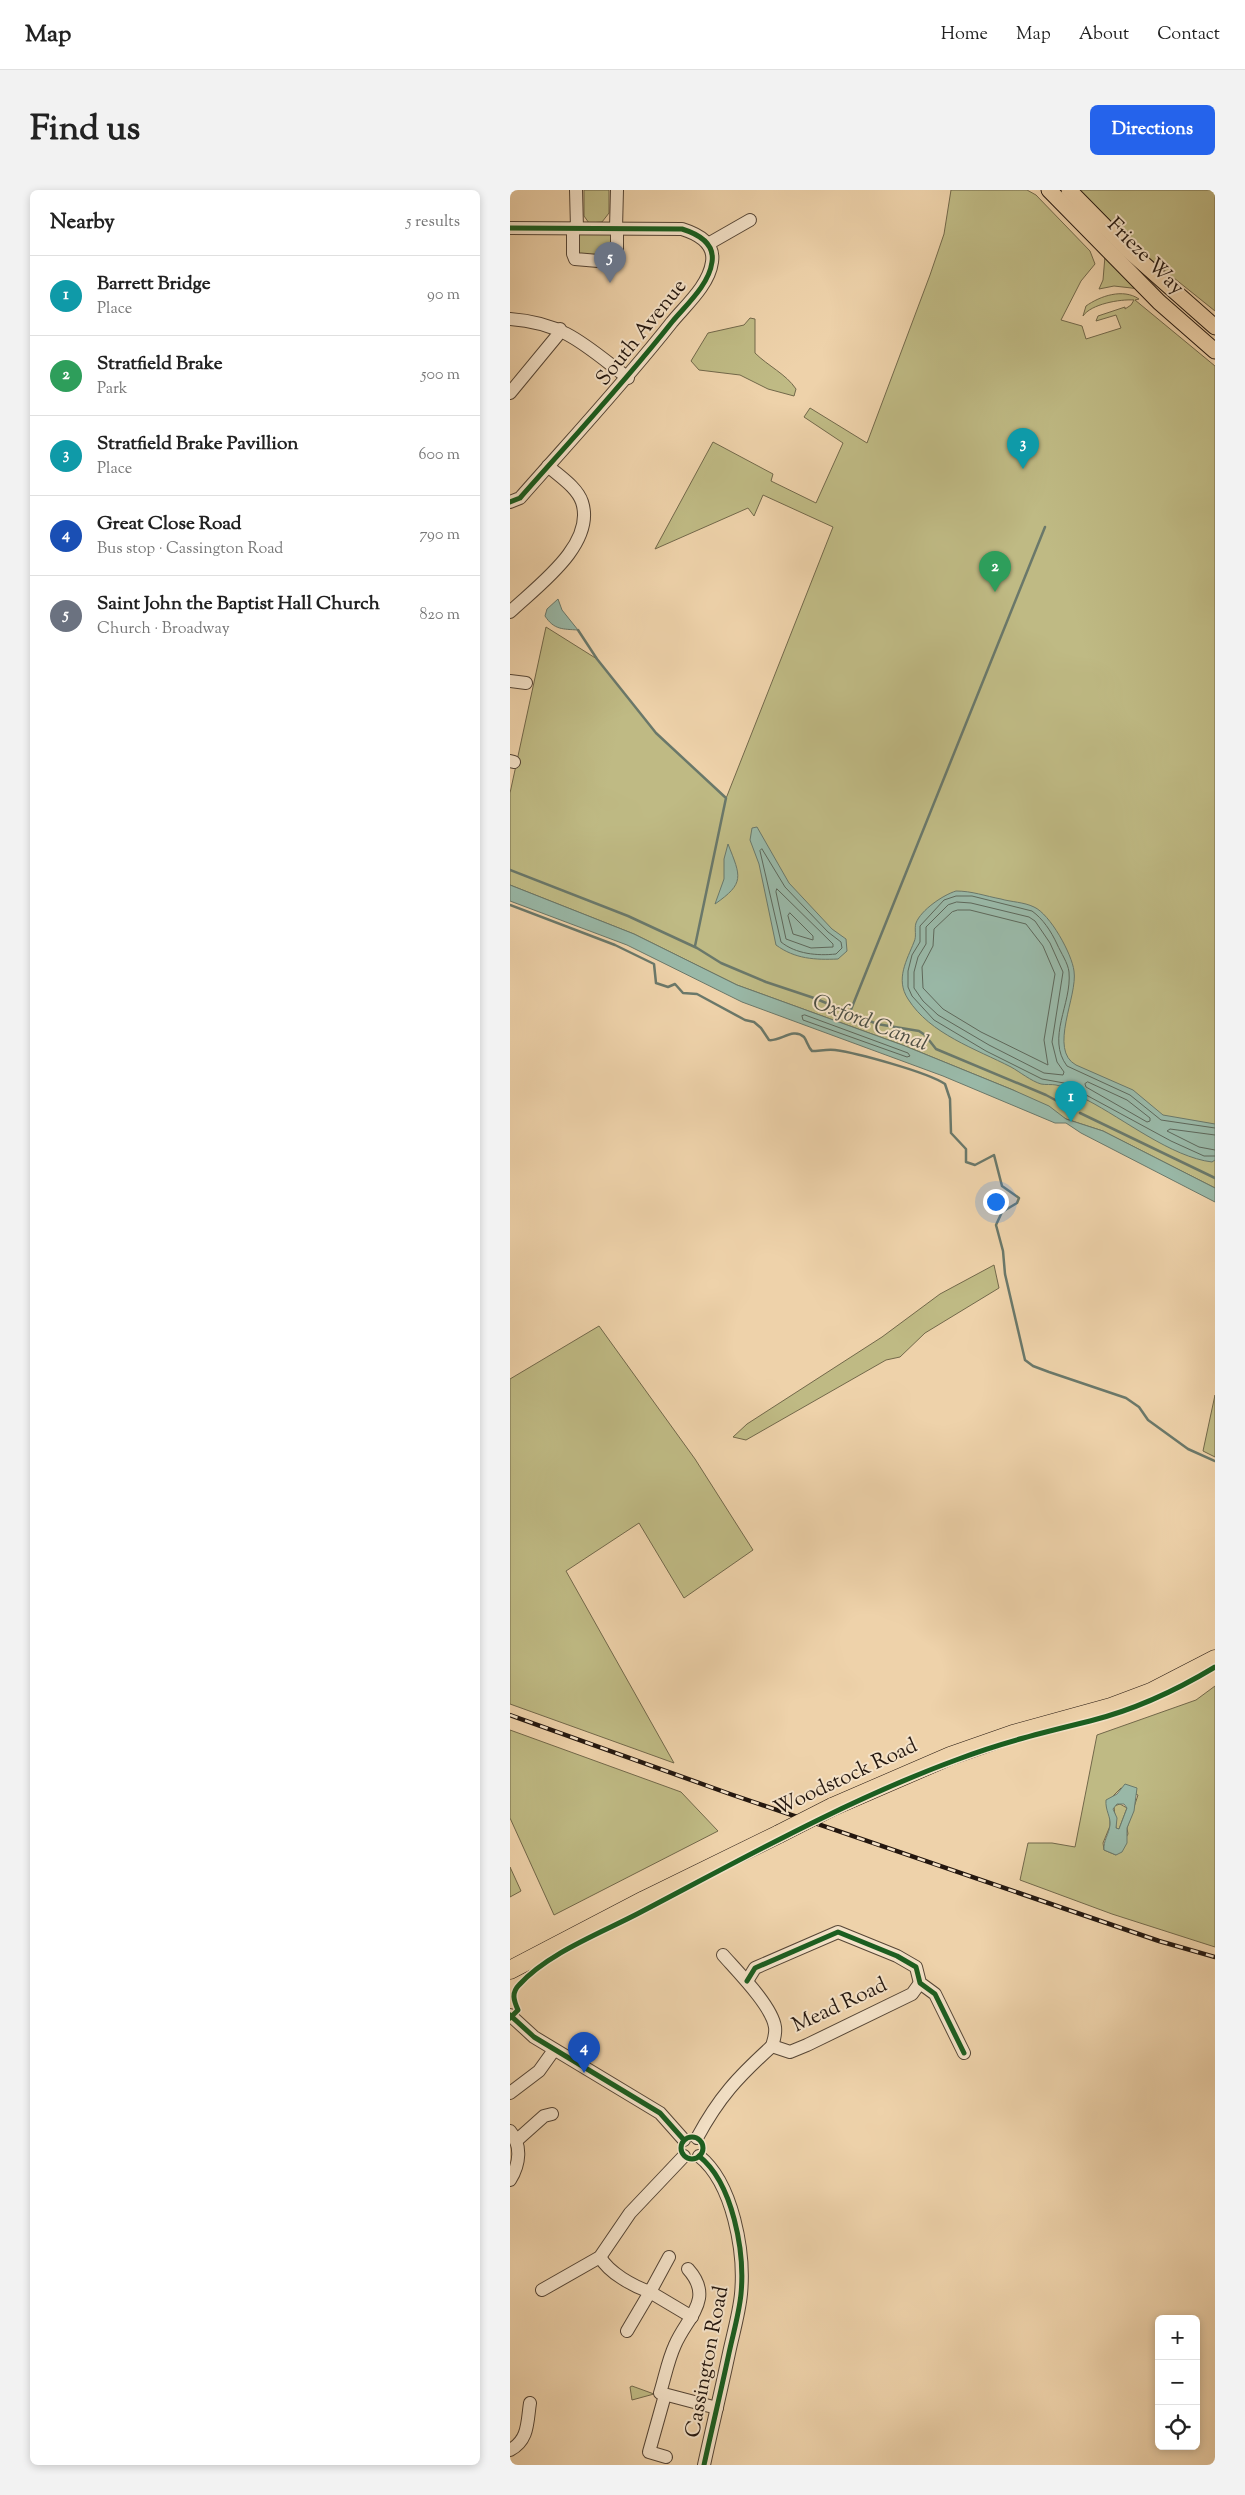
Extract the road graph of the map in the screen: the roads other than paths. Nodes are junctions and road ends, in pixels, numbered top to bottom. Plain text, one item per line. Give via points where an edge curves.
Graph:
1 (576, 190) edge
2 (616, 190) edge
3 (1049, 190) edge
4 (1069, 190) edge
5 (750, 220) dead end
6 (510, 228) edge
7 (575, 228) junction
8 (617, 228) junction
9 (708, 244) junction
10 (510, 319) edge
11 (1215, 327) edge
12 (560, 329) junction
13 (1215, 351) edge
14 (628, 378) junction
15 (510, 393) edge
16 (548, 466) junction
17 (510, 502) edge
18 (510, 612) edge
19 (510, 680) edge
20 (526, 683) dead end
21 (1215, 1660) edge
22 (723, 1955) dead end
23 (510, 1970) edge
24 (747, 1981) junction
25 (920, 1983) junction
26 (510, 2015) edge
27 (772, 2046) junction
28 (554, 2050) junction
29 (964, 2053) dead end
30 (510, 2094) edge
31 (552, 2114) dead end
32 (513, 2136) edge
33 (691, 2139) junction
34 (684, 2156) junction
35 (699, 2156) junction
36 (510, 2180) edge
37 (600, 2257) junction
38 (669, 2257) dead end
39 (688, 2269) dead end
40 (542, 2290) dead end
41 (650, 2292) junction
42 (692, 2317) junction
43 (627, 2331) dead end
44 (665, 2395) junction
45 (526, 2408) dead end
46 (717, 2408) junction
47 (510, 2450) edge
48 (666, 2457) dead end
49 (704, 2465) edge

1 - 7 street
2 - 8 street
3 - 13 main road, Frieze Way via 1159,302
4 - 11 main road, Frieze Way via 1128,251
5 - 9 street
6 - 7 street
7 - 8 street
7 - 8 street via 575,260 610,262 618,256
8 - 9 street via 682,229 703,238
9 - 14 street, South Avenue via 713,260 706,280
10 - 12 street via 539,322
12 - 14 street
12 - 15 street
14 - 16 street, South Avenue
16 - 17 street, South Avenue via 520,498
16 - 18 street via 576,491 582,502 584,514 579,537 565,560
19 - 20 street
21 - 23 highway, Woodstock Road, bridge via 1151,1692 950,1756 832,1807
22 - 24 street
24 - 25 street, Mead Road via 755,1968 838,1932 916,1967
24 - 27 street via 775,2025
25 - 27 street, Mead Road via 912,1994 807,2045 790,2052
25 - 29 street, Mead Road via 935,1994
26 - 28 street
27 - 33 street, Mead Road via 742,2073
28 - 30 street via 539,2071
28 - 33 street via 660,2113
31 - 32 street
32 - 36 street via 518,2157
33 - 34 street via 681,2148
33 - 35 street via 702,2148
34 - 35 street via 690,2159
34 - 37 street via 630,2213
35 - 46 street, Cassington Road via 717,2176 728,2202 735,2223 741,2269 741,2294
37 - 40 street
37 - 41 street via 604,2264
38 - 41 street
39 - 42 street via 697,2279 700,2291
41 - 42 street
41 - 43 street
42 - 44 street via 674,2347 660,2393
44 - 46 street
44 - 48 street via 649,2452
45 - 47 street via 526,2432 520,2443
46 - 49 street, Cassington Road

